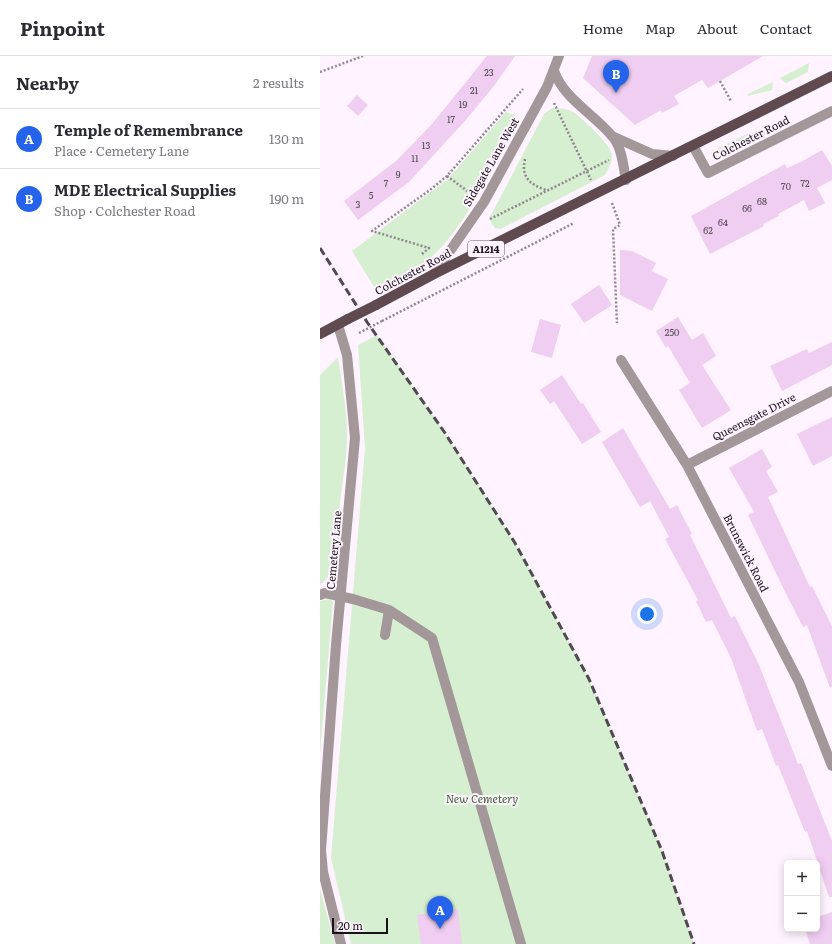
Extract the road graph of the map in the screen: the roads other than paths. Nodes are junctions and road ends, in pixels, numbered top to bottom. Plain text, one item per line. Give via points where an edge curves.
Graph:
1 (559, 56) edge
2 (554, 71) junction
3 (832, 76) edge
4 (832, 111) edge
5 (612, 136) junction
6 (693, 146) junction
7 (673, 156) junction
8 (626, 180) junction
9 (434, 274) junction
10 (338, 325) junction
11 (320, 334) edge
12 (621, 360) dead end
13 (832, 391) edge
14 (687, 465) junction
15 (320, 595) edge
16 (342, 597) junction
17 (389, 610) junction
18 (385, 635) dead end
19 (832, 766) edge
20 (341, 944) edge
21 (521, 944) edge

1 - 2 street, Sidegate Lane West
2 - 5 street via 567,93
2 - 9 street, Sidegate Lane West via 499,175 463,234
3 - 6 main road, Colchester Road / A1214
4 - 6 street, Colchester Road via 708,173
5 - 7 street via 645,151
5 - 8 street via 621,155
6 - 7 main road, Colchester Road / A1214
7 - 8 main road, Colchester Road / A1214
8 - 9 main road, Colchester Road / A1214
9 - 10 main road, Colchester Road / A1214, bridge
10 - 11 main road, Colchester Road / A1214
10 - 16 street, Cemetery Lane via 347,355 355,438
12 - 14 street, Brunswick Road
13 - 14 street, Queensgate Drive
14 - 19 street, Brunswick Road via 799,682
15 - 16 street via 325,593
16 - 17 street
16 - 20 street, Cemetery Lane via 321,850 323,872
17 - 18 street
17 - 21 street via 432,638

